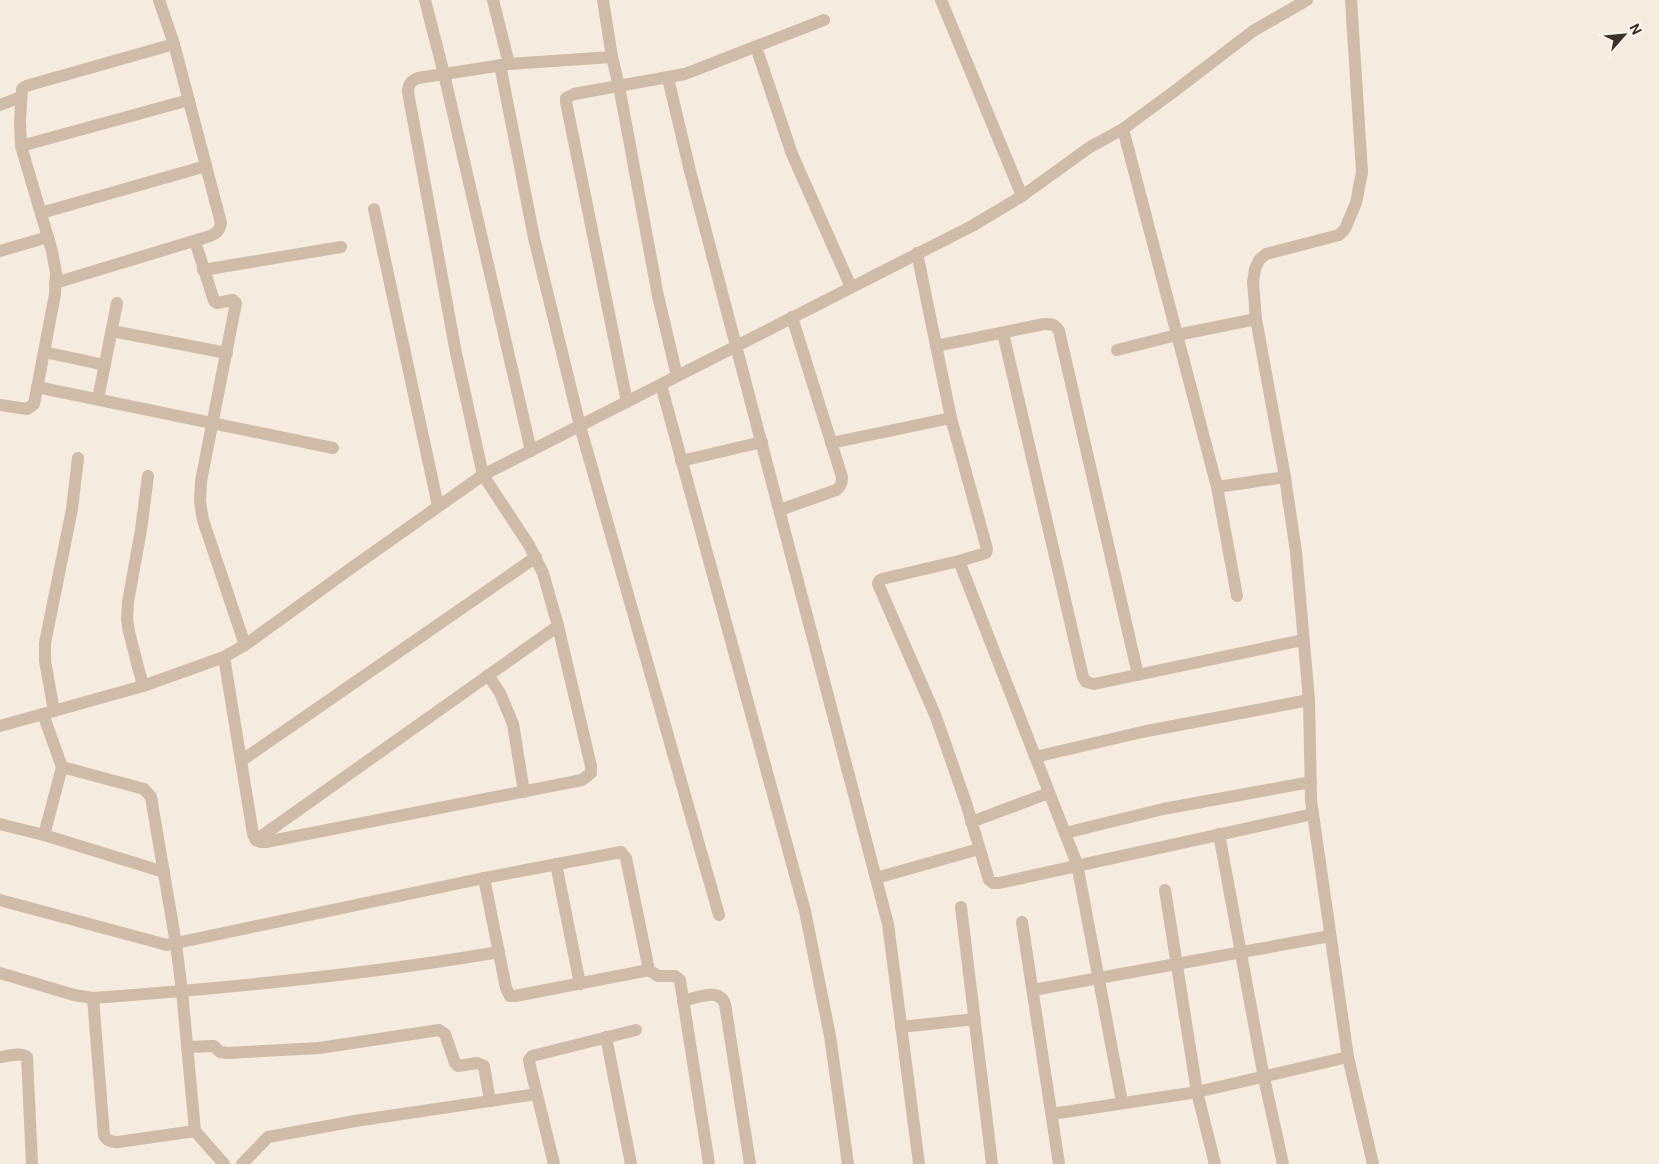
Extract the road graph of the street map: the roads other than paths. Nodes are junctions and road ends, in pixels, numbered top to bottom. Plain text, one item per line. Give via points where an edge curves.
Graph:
1 (159, 0) edge
2 (425, 0) edge
3 (493, 0) edge
4 (602, 0) edge
5 (941, 0) edge
6 (1307, 0) edge
7 (1351, 0) edge
8 (1285, 6) edge
9 (824, 20) dead end
10 (174, 44) junction
11 (756, 47) junction
12 (612, 57) junction
13 (505, 65) junction
14 (444, 74) junction
15 (668, 78) junction
16 (619, 86) junction
17 (21, 97) junction
18 (189, 100) junction
19 (0, 105) edge
20 (1122, 128) junction
21 (21, 146) junction
22 (206, 166) junction
23 (1022, 196) junction
24 (374, 209) dead end
25 (41, 213) junction
26 (48, 237) junction
27 (194, 241) junction
28 (341, 247) dead end
29 (0, 250) edge
30 (917, 253) junction
31 (204, 270) junction
32 (55, 283) junction
33 (851, 287) junction
34 (118, 303) dead end
35 (792, 317) junction
36 (1256, 320) junction
37 (112, 332) junction
38 (1003, 333) junction
39 (1177, 335) junction
40 (737, 346) junction
41 (936, 346) junction
42 (1117, 350) dead end
43 (44, 352) junction
44 (226, 353) junction
45 (104, 366) junction
46 (677, 376) junction
47 (661, 385) junction
48 (37, 387) junction
49 (98, 399) junction
50 (627, 402) junction
51 (0, 405) edge
52 (951, 418) junction
53 (213, 422) junction
54 (580, 426) junction
55 (762, 442) junction
56 (831, 443) junction
57 (333, 448) dead end
58 (531, 451) junction
59 (78, 458) dead end
60 (681, 461) junction
61 (484, 475) junction
62 (148, 476) dead end
63 (1285, 476) junction
64 (1218, 487) junction
65 (438, 506) junction
66 (780, 510) junction
67 (536, 557) junction
68 (959, 561) junction
69 (1237, 596) dead end
70 (558, 626) junction
71 (1303, 640) junction
72 (245, 645) junction
73 (224, 657) junction
74 (488, 675) junction
75 (1138, 675) junction
76 (143, 686) junction
77 (1309, 700) junction
78 (48, 713) junction
79 (0, 726) edge
80 (1035, 757) junction
81 (241, 761) junction
82 (62, 767) junction
83 (1311, 782) junction
84 (524, 792) junction
85 (1049, 793) junction
86 (1313, 814) junction
87 (971, 822) junction
88 (0, 824) edge
89 (1065, 833) junction
90 (1219, 834) junction
91 (44, 835) junction
92 (256, 840) junction
93 (979, 849) junction
94 (556, 864) junction
95 (1077, 864) junction
96 (164, 872) junction
97 (484, 878) junction
98 (876, 878) junction
99 (1165, 890) dead end
100 (0, 900) edge
101 (961, 907) dead end
102 (719, 915) dead end
103 (1022, 922) dead end
104 (1330, 936) junction
105 (176, 944) junction
106 (499, 952) junction
107 (1240, 952) junction
108 (1177, 964) junction
109 (650, 970) junction
110 (0, 973) edge
111 (1099, 977) junction
112 (580, 984) junction
113 (182, 990) junction
114 (1033, 990) junction
115 (93, 998) junction
116 (683, 1001) junction
117 (974, 1019) junction
118 (901, 1026) junction
119 (636, 1030) dead end
120 (606, 1037) junction
121 (187, 1047) junction
122 (0, 1057) edge
123 (1348, 1057) junction
124 (1264, 1078) junction
125 (1197, 1092) junction
126 (537, 1094) junction
127 (490, 1101) junction
128 (1122, 1102) junction
129 (1052, 1114) junction
130 (195, 1131) junction
131 (32, 1164) edge
132 (224, 1164) edge
133 (242, 1164) edge
134 (554, 1164) edge
135 (631, 1164) edge
136 (708, 1164) edge
137 (750, 1164) edge
138 (848, 1164) edge
139 (919, 1164) edge
140 (992, 1164) edge
141 (1059, 1164) edge
142 (1215, 1164) edge
143 (1283, 1164) edge
144 (1373, 1164) edge

1 - 10 street
2 - 14 street
3 - 13 street
4 - 12 street
5 - 23 street
6 - 8 street
7 - 36 street via 1362,172 1356,203 1345,229 1339,234 1275,250 1259,260 1254,282
8 - 20 street
9 - 11 street
10 - 17 street via 26,86
10 - 18 street
11 - 15 street
11 - 33 street via 792,154
12 - 13 street
12 - 16 street
13 - 14 street
13 - 54 street via 534,238
14 - 58 street
14 - 61 street via 418,78 408,86 408,92 456,353
15 - 16 street
15 - 40 street
16 - 46 street via 658,296
16 - 50 street via 569,95 566,102
17 - 19 street
17 - 21 street
18 - 21 street
18 - 22 street
20 - 23 street
20 - 39 street
21 - 25 street
22 - 25 street
22 - 27 street via 220,230 217,234
23 - 30 street via 972,226
24 - 65 street
25 - 26 street
26 - 29 street
26 - 32 street
27 - 31 street
27 - 32 street
28 - 31 street
30 - 33 street
30 - 41 street
31 - 44 street via 214,301 233,300 236,303
32 - 43 street
33 - 35 street
34 - 37 street
35 - 40 street
35 - 56 street
36 - 39 street
36 - 63 street
37 - 44 street
37 - 45 street
38 - 41 street
38 - 75 street via 1083,677 1086,682 1094,684
38 - 75 street via 1051,324 1059,331
39 - 42 street
39 - 64 street
40 - 46 street
40 - 55 street
41 - 52 street
43 - 45 street
43 - 48 street
44 - 53 street
45 - 49 street
46 - 47 street
47 - 50 street
47 - 60 street
48 - 49 street
48 - 51 street via 34,404 27,409
49 - 53 street
50 - 54 street
52 - 56 street
52 - 68 street via 987,549 986,553
53 - 57 street
53 - 72 street via 200,502
54 - 58 street
54 - 102 street
55 - 60 street
55 - 66 street
56 - 66 street via 842,477 840,488
58 - 61 street
59 - 78 street via 72,509 45,644
60 - 138 street via 805,911 830,1036
61 - 65 street
61 - 67 street
62 - 76 street via 127,619
63 - 64 street
63 - 71 street via 1296,552
64 - 69 street
65 - 72 street
66 - 98 street
67 - 70 street
67 - 81 street
68 - 80 street
68 - 87 street via 882,579 878,584 936,717
70 - 74 street
70 - 84 street via 591,773 582,780
71 - 75 street
71 - 77 street
72 - 73 street
73 - 76 street
73 - 81 street
74 - 84 street via 500,693 513,724
74 - 92 street
76 - 78 street
77 - 80 street via 1142,732
77 - 83 street
78 - 79 street
78 - 82 street
80 - 85 street
81 - 92 street
82 - 91 street
82 - 96 street via 144,788 153,804
83 - 86 street
83 - 89 street via 1163,810
84 - 92 street via 266,842
85 - 87 street
85 - 89 street
86 - 90 street
86 - 104 street
87 - 93 street
88 - 91 street
89 - 95 street
90 - 95 street
90 - 107 street
91 - 96 street
93 - 95 street via 989,880 993,882
93 - 98 street
94 - 97 street
94 - 109 street via 616,852 624,854
94 - 112 street
95 - 111 street
96 - 105 street
97 - 105 street
97 - 106 street
98 - 118 street via 888,924
99 - 108 street
100 - 105 street via 167,945
101 - 117 street
103 - 114 street
104 - 107 street
104 - 123 street
105 - 113 street
106 - 112 street via 510,996
106 - 113 street via 331,976
107 - 108 street
107 - 124 street
108 - 111 street
108 - 125 street
109 - 112 street
109 - 116 street via 658,976 679,977
110 - 115 street
111 - 114 street
111 - 128 street
113 - 115 street
113 - 121 street
114 - 129 street
115 - 130 street via 107,1140 118,1142
116 - 136 street
116 - 137 street via 712,994 723,998
117 - 118 street
117 - 140 street
118 - 139 street
119 - 120 street
120 - 126 street via 532,1056 529,1060
120 - 135 street
121 - 127 street via 214,1046 220,1052 228,1053 319,1048 439,1030 445,1034 454,1063 458,1066 477,1063 484,1066
121 - 130 street
122 - 131 street via 27,1057
123 - 124 street
123 - 144 street
124 - 125 street
124 - 143 street
125 - 128 street
125 - 142 street
126 - 127 street
126 - 134 street
127 - 133 street via 268,1137
128 - 129 street
129 - 141 street
130 - 132 street

